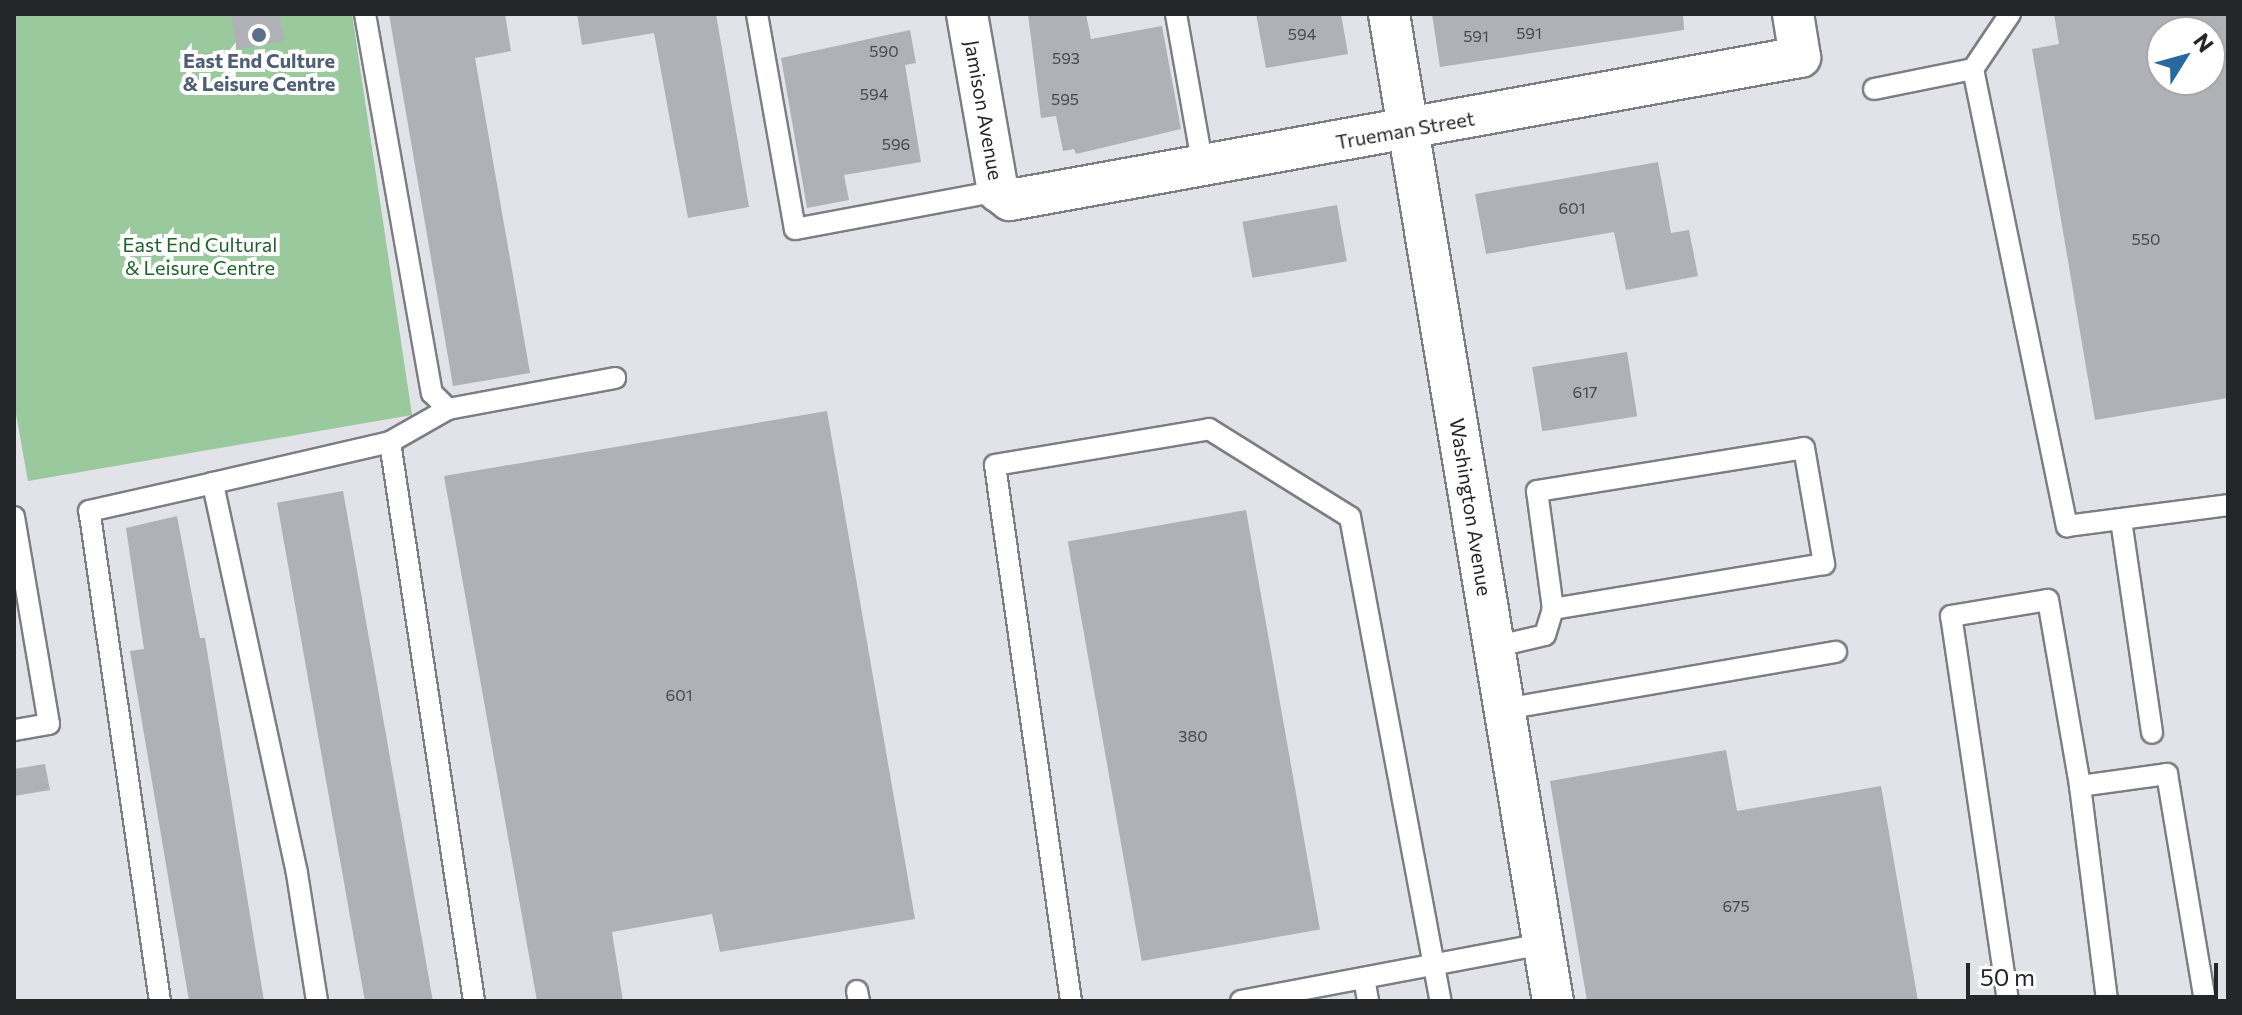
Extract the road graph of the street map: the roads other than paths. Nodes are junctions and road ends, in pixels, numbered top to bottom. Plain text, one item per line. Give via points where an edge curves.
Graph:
1 (365, 14) edge
2 (757, 14) edge
3 (967, 14) edge
4 (1176, 14) edge
5 (1389, 14) edge
6 (1793, 14) edge
7 (2010, 14) edge
8 (1973, 69) junction
9 (1874, 89) dead end
10 (1409, 129) junction
11 (1203, 167) junction
12 (1004, 196) junction
13 (615, 378) dead end
14 (448, 409) junction
15 (390, 442) junction
16 (213, 483) junction
17 (2228, 505) edge
18 (14, 517) edge
19 (2121, 520) junction
20 (1553, 609) junction
21 (1494, 647) junction
22 (1836, 652) dead end
23 (1505, 709) junction
24 (14, 730) edge
25 (2152, 733) dead end
26 (2080, 786) junction
27 (1543, 944) junction
28 (1434, 965) junction
29 (1364, 978) junction
30 (1293, 996) edge
31 (160, 1001) edge
32 (317, 1001) edge
33 (474, 1001) edge
34 (1071, 1001) edge
35 (1241, 1001) edge
36 (1368, 1001) edge
37 (1441, 1001) edge
38 (1553, 1001) edge
39 (2008, 1001) edge
40 (2107, 1001) edge
41 (2205, 1001) edge

1 - 14 lane via 432,393
2 - 12 lane via 795,229
3 - 12 street, Jamison Avenue
4 - 11 lane
5 - 10 street, Washington Avenue
6 - 10 street, Trueman Street via 1800,57
7 - 8 lane
8 - 9 lane
8 - 19 lane via 2067,526
10 - 11 street, Trueman Street
10 - 21 street, Washington Avenue
11 - 12 street, Trueman Street
13 - 14 lane
14 - 15 lane
15 - 16 lane
15 - 33 lane
16 - 31 lane via 89,511
16 - 32 lane via 297,873
17 - 19 lane
18 - 24 lane via 49,724
19 - 25 lane
20 - 20 lane via 1537,491 1804,448 1824,564
20 - 21 lane via 1545,635
21 - 23 street, Washington Avenue
22 - 23 lane
23 - 27 street, Washington Avenue
26 - 39 lane via 2048,600 1951,616
26 - 40 lane
26 - 41 lane via 2167,774
27 - 28 lane
27 - 38 street, Washington Avenue
28 - 29 lane
28 - 34 lane via 1350,517 1209,429 995,465
28 - 37 lane
29 - 30 lane
29 - 36 lane
30 - 35 lane

